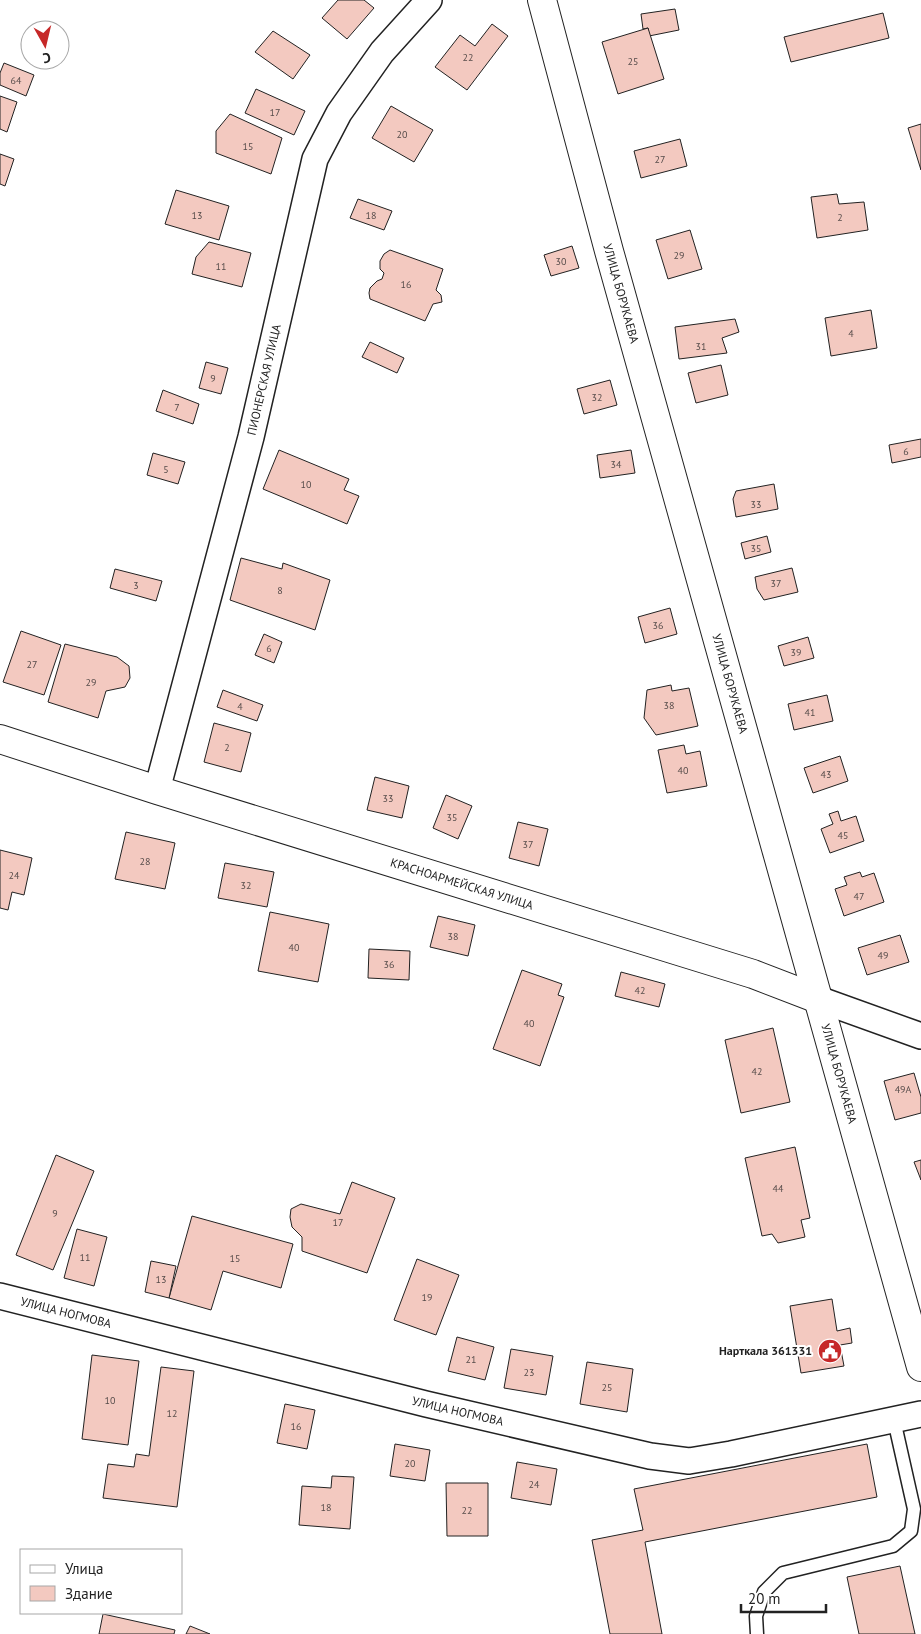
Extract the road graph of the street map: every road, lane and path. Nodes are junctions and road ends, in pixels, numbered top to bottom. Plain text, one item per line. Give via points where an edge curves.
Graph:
1 (429, 0) edge
2 (542, 0) edge
3 (0, 739) edge
4 (157, 790) junction
5 (818, 999) junction
6 (921, 1036) edge
7 (0, 1296) edge
8 (921, 1367) edge
9 (921, 1414) edge
10 (894, 1420) junction
11 (757, 1634) edge

1 - 4 street, ПИОНЕРСКАЯ УЛИЦА via 377,60 339,113 316,159 251,437
2 - 5 street, УЛИЦА БОРУКАЕВА
3 - 4 street, КРАСНОАРМЕЙСКАЯ УЛИЦА
4 - 5 street, КРАСНОАРМЕЙСКАЯ УЛИЦА via 753,974
5 - 6 street, КРАСНОАРМЕЙСКАЯ УЛИЦА
5 - 8 street, УЛИЦА БОРУКАЕВА
7 - 10 street, УЛИЦА НОГМОВА via 426,1404 650,1456 689,1461
9 - 10 street, УЛИЦА НОГМОВА
10 - 11 lane via 914,1509 911,1531 893,1546 783,1574 764,1592 756,1616

